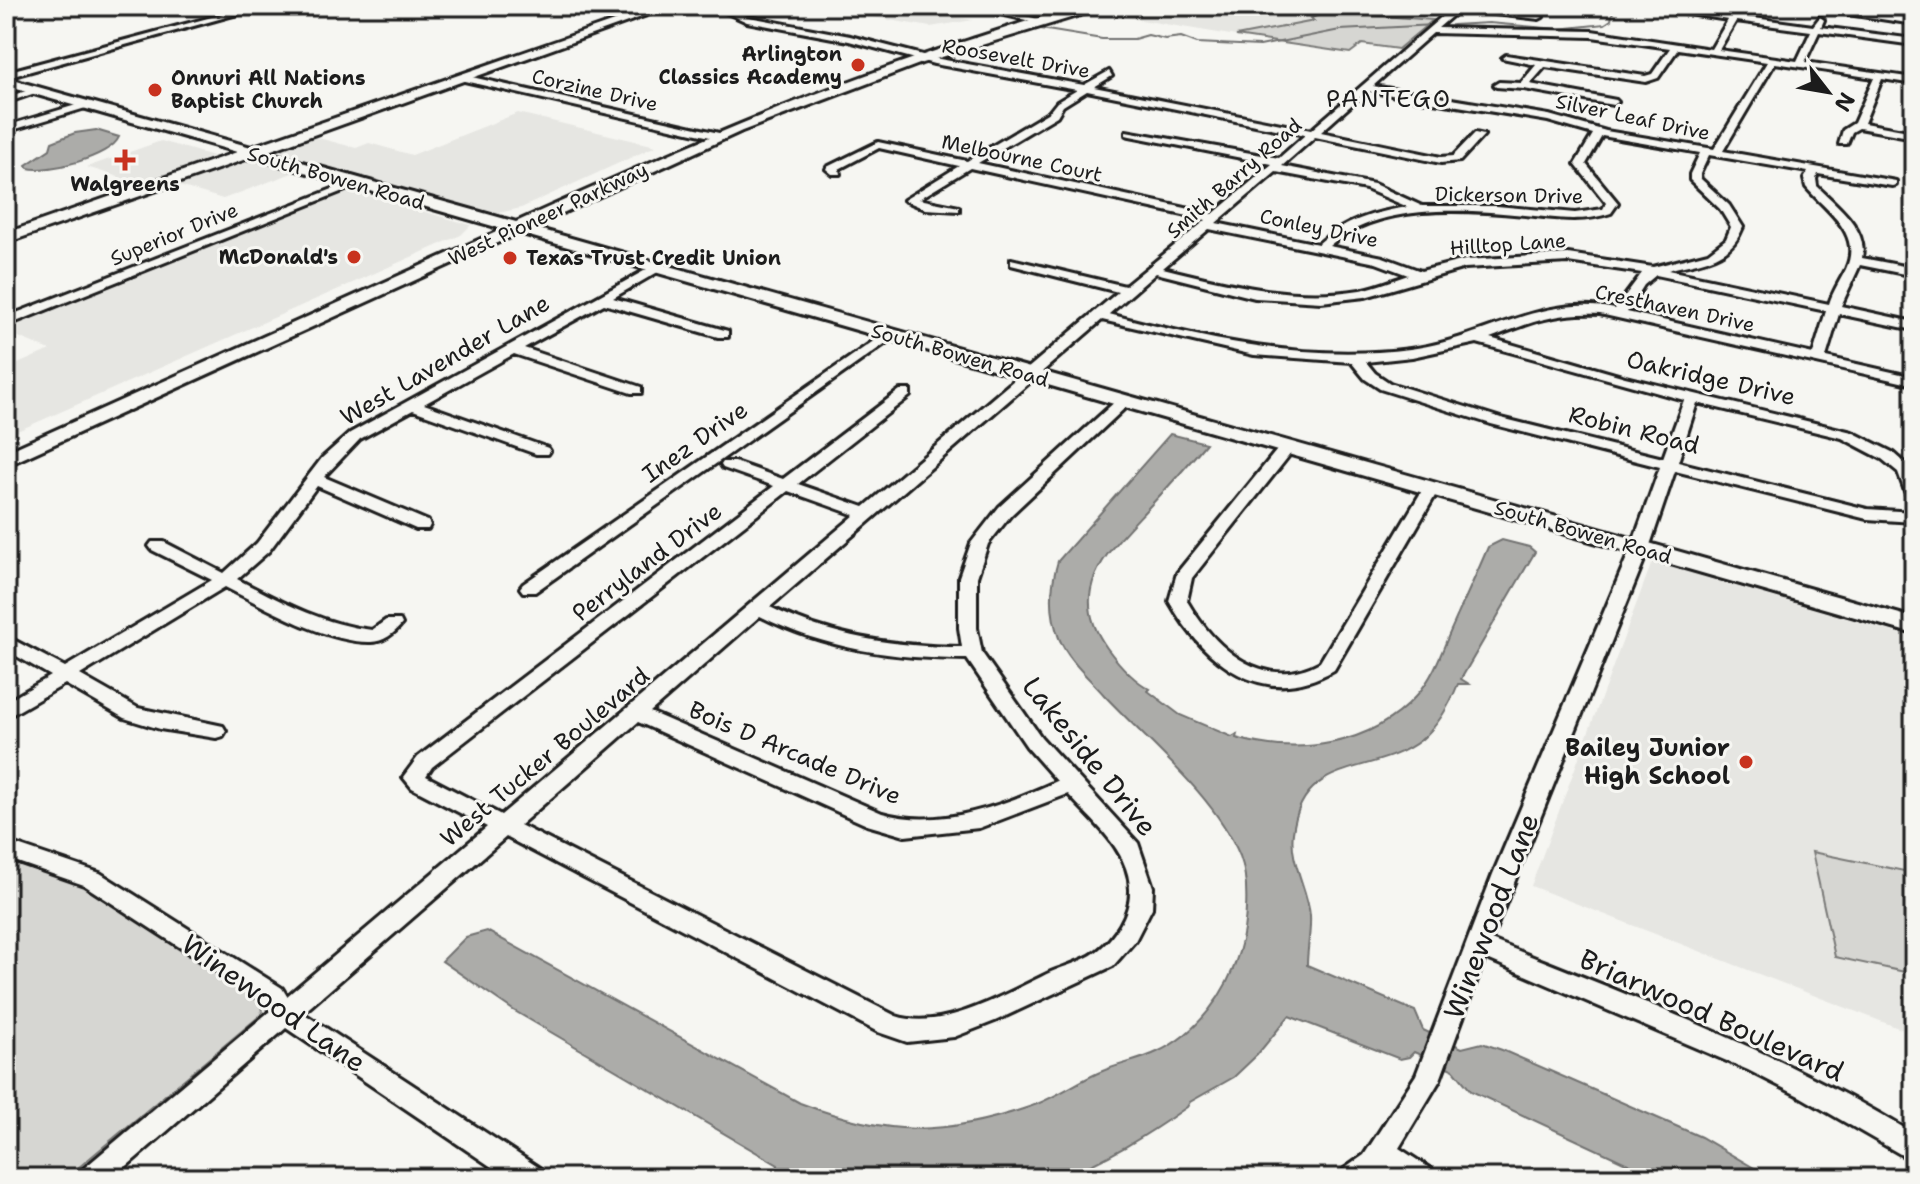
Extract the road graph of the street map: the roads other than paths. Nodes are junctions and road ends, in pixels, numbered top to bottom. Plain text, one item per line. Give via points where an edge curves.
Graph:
1 (262, 6) edge
2 (667, 6) edge
3 (716, 6) edge
4 (971, 6) edge
5 (1080, 6) edge
6 (1105, 6) edge
7 (1412, 6) edge
8 (1580, 6) edge
9 (1590, 6) edge
10 (1641, 6) edge
11 (1741, 6) edge
12 (1799, 6) edge
13 (1456, 8) edge
14 (1826, 8) edge
15 (1550, 18) dead end
16 (1733, 18) junction
17 (1038, 20) junction
18 (1914, 20) edge
19 (1816, 29) junction
20 (1432, 30) junction
21 (1914, 42) edge
22 (1676, 46) junction
23 (1713, 52) junction
24 (916, 57) junction
25 (1506, 58) dead end
26 (1773, 60) junction
27 (1543, 63) junction
28 (1800, 64) junction
29 (1109, 74) dead end
30 (6, 75) edge
31 (1879, 76) junction
32 (463, 78) junction
33 (1379, 78) junction
34 (1914, 81) edge
35 (6, 82) edge
36 (1499, 85) dead end
37 (1524, 86) junction
38 (1367, 88) junction
39 (1085, 89) junction
40 (36, 91) junction
41 (1454, 91) dead end
42 (6, 100) edge
43 (1613, 102) dead end
44 (86, 105) junction
45 (1858, 125) junction
46 (6, 129) edge
47 (1599, 132) junction
48 (1130, 133) dead end
49 (1312, 134) junction
50 (712, 135) junction
51 (1479, 135) dead end
52 (1914, 135) edge
53 (1843, 142) dead end
54 (1712, 152) junction
55 (250, 153) junction
56 (965, 165) junction
57 (1277, 165) junction
58 (1814, 171) junction
59 (836, 172) dead end
60 (357, 183) junction
61 (1892, 183) dead end
62 (537, 208) junction
63 (955, 209) dead end
64 (1422, 211) junction
65 (479, 219) junction
66 (1211, 222) junction
67 (509, 227) junction
68 (6, 238) edge
69 (547, 238) junction
70 (1320, 248) junction
71 (458, 256) junction
72 (1855, 260) junction
73 (1015, 262) dead end
74 (657, 269) junction
75 (1154, 269) junction
76 (1655, 271) junction
77 (1914, 272) edge
78 (1420, 275) junction
79 (1128, 291) junction
80 (601, 299) junction
81 (1833, 309) junction
82 (1619, 314) junction
83 (1099, 315) junction
84 (6, 322) edge
85 (297, 323) junction
86 (1914, 326) edge
87 (723, 334) dead end
88 (888, 335) junction
89 (1474, 338) junction
90 (513, 349) junction
91 (1355, 358) junction
92 (1818, 360) junction
93 (1031, 375) junction
94 (1914, 381) edge
95 (636, 390) dead end
96 (905, 393) dead end
97 (1692, 397) junction
98 (1123, 402) junction
99 (411, 404) junction
100 (6, 445) edge
101 (1287, 448) junction
102 (542, 451) dead end
103 (6, 460) edge
104 (1670, 463) junction
105 (729, 465) dead end
106 (315, 479) junction
107 (787, 485) junction
108 (1431, 489) junction
109 (1914, 494) edge
110 (869, 514) junction
111 (1914, 517) edge
112 (422, 525) dead end
113 (158, 546) dead end
114 (1640, 548) junction
115 (227, 579) junction
116 (529, 588) dead end
117 (759, 609) junction
118 (393, 624) dead end
119 (1914, 626) edge
120 (6, 642) edge
121 (973, 653) junction
122 (67, 675) junction
123 (6, 711) edge
124 (637, 714) junction
125 (216, 731) dead end
126 (418, 770) joint
127 (1071, 784) junction
128 (504, 826) junction
129 (6, 849) edge
130 (1480, 946) junction
131 (285, 1014) junction
132 (1914, 1149) edge
133 (1382, 1152) junction
134 (93, 1178) edge
135 (531, 1178) edge
136 (1354, 1178) edge
137 (1421, 1178) edge

1 - 30 street
2 - 32 main road
3 - 24 street, Roosevelt Drive via 747,19
4 - 17 street
5 - 17 main road, West Pioneer Parkway
6 - 17 main road, West Pioneer Parkway
7 - 13 street
8 - 9 street
10 - 16 street
11 - 16 street
12 - 14 street
13 - 15 street
13 - 20 street, Smith Barry Road
14 - 18 street
14 - 19 street
16 - 19 street
16 - 23 street
17 - 24 main road, West Pioneer Parkway
19 - 21 street
19 - 28 street
20 - 22 street via 1582,33
20 - 33 street, Smith Barry Road
22 - 23 street
22 - 27 street via 1651,79
23 - 26 street
24 - 39 street, Roosevelt Drive
24 - 50 main road, West Pioneer Parkway
25 - 27 street
26 - 28 street
26 - 54 street
27 - 37 street
28 - 31 street
29 - 39 street
31 - 34 street
31 - 45 street
32 - 50 street, Corzine Drive
32 - 55 main road
33 - 38 street, Smith Barry Road
33 - 41 street
35 - 40 main road, South Bowen Road
36 - 37 street
37 - 43 street
38 - 47 street, Silver Leaf Drive via 1549,118
38 - 49 street, Smith Barry Road
39 - 49 street, Roosevelt Drive
39 - 56 street
40 - 42 street
40 - 44 main road, South Bowen Road
44 - 46 street
44 - 55 main road, South Bowen Road
45 - 52 street
45 - 53 street via 1848,130
47 - 54 street, Silver Leaf Drive
47 - 64 street, Dickerson Drive via 1580,164 1612,203 1607,211 1580,216
48 - 57 street
49 - 51 street, Roosevelt Drive via 1451,161
49 - 57 street, Smith Barry Road
50 - 62 main road, West Pioneer Parkway
50 - 67 main road, West Pioneer Parkway
54 - 58 street, Silver Leaf Drive
54 - 76 street via 1696,180 1730,214 1737,227 1734,237 1716,254
55 - 60 main road, South Bowen Road
55 - 68 main road
56 - 59 street, Melbourne Court via 878,145 831,169
56 - 63 street via 910,200
56 - 66 street, Melbourne Court
57 - 64 street via 1373,188
57 - 66 street, Smith Barry Road
58 - 61 street, Silver Leaf Drive
58 - 72 street via 1812,187 1855,238
60 - 65 main road, South Bowen Road
60 - 84 street, Superior Drive
62 - 65 main road
62 - 67 main road, West Pioneer Parkway
64 - 70 street, Dickerson Drive via 1352,222
65 - 67 main road, South Bowen Road
66 - 70 street, Conley Drive
66 - 75 street, Smith Barry Road
67 - 69 main road, South Bowen Road
67 - 71 main road, West Pioneer Parkway
67 - 85 main road, West Pioneer Parkway
69 - 71 main road
69 - 74 main road, South Bowen Road
70 - 78 street, Conley Drive
71 - 85 main road, West Pioneer Parkway
72 - 77 street
72 - 81 street
73 - 79 street
74 - 80 street, West Lavender Lane
74 - 88 main road, South Bowen Road
75 - 78 street, Hilltop Lane via 1255,294 1306,298 1356,295
75 - 79 street, Smith Barry Road
76 - 78 street, Hilltop Lane via 1553,257 1465,264
76 - 81 street, Hilltop Lane
76 - 82 street
79 - 83 street, Smith Barry Road
80 - 87 street
80 - 90 street, West Lavender Lane
81 - 86 street, Hilltop Lane
81 - 92 street
82 - 89 street, Cresthaven Drive via 1555,309
82 - 92 street, Cresthaven Drive
83 - 91 street, Cresthaven Drive via 1260,354
83 - 93 street, Smith Barry Road
85 - 100 main road, West Pioneer Parkway
85 - 103 main road, West Pioneer Parkway
88 - 93 main road, South Bowen Road
88 - 116 street, Inez Drive
89 - 91 street, Cresthaven Drive via 1409,353
89 - 97 street, Oakridge Drive
90 - 95 street
90 - 99 street, West Lavender Lane
91 - 104 street, Robin Road via 1370,376 1406,394
92 - 94 street, Cresthaven Drive
93 - 98 main road, South Bowen Road
93 - 110 street, West Tucker Boulevard
96 - 107 street, Perryland Drive
97 - 104 street, Winewood Lane
97 - 109 street, Oakridge Drive via 1818,426 1872,446 1905,470
98 - 101 main road, South Bowen Road
98 - 121 street, Lakeside Drive via 1005,511 980,543 968,577
99 - 102 street
99 - 106 street, West Lavender Lane via 355,436
101 - 108 main road, South Bowen Road
101 - 108 street via 1183,577 1178,601 1196,631 1236,668 1263,676 1304,679 1327,666
104 - 111 street, Robin Road via 1867,514
104 - 114 street, Winewood Lane
105 - 107 street
106 - 112 street
106 - 115 street, West Lavender Lane via 263,547
107 - 110 street
107 - 126 street, Perryland Drive
108 - 114 main road, South Bowen Road
110 - 117 street, West Tucker Boulevard
113 - 115 street
114 - 119 main road, South Bowen Road
114 - 130 street, Winewood Lane via 1504,874
115 - 118 street via 351,632 372,636
115 - 122 street, West Lavender Lane
117 - 121 street via 853,644 918,654
117 - 124 street, West Tucker Boulevard
120 - 122 street
121 - 127 street, Lakeside Drive via 1034,742
122 - 123 street, West Lavender Lane
122 - 125 street via 131,713
124 - 127 street, Bois D Arcade Drive via 905,828 979,820
124 - 128 street, West Tucker Boulevard
126 - 128 street, Lakeside Drive via 414,777 420,783
127 - 128 street, Lakeside Drive via 1130,849 1138,868 1140,908 1127,934 1104,959 986,1014 954,1026 907,1031
128 - 131 street, West Tucker Boulevard
129 - 131 street, Winewood Lane via 92,879 273,995
130 - 132 street, Briarwood Boulevard via 1810,1087
130 - 133 street, Winewood Lane via 1427,1080
131 - 134 street, West Tucker Boulevard
131 - 135 street, Winewood Lane
133 - 136 street, Winewood Lane
133 - 137 street

